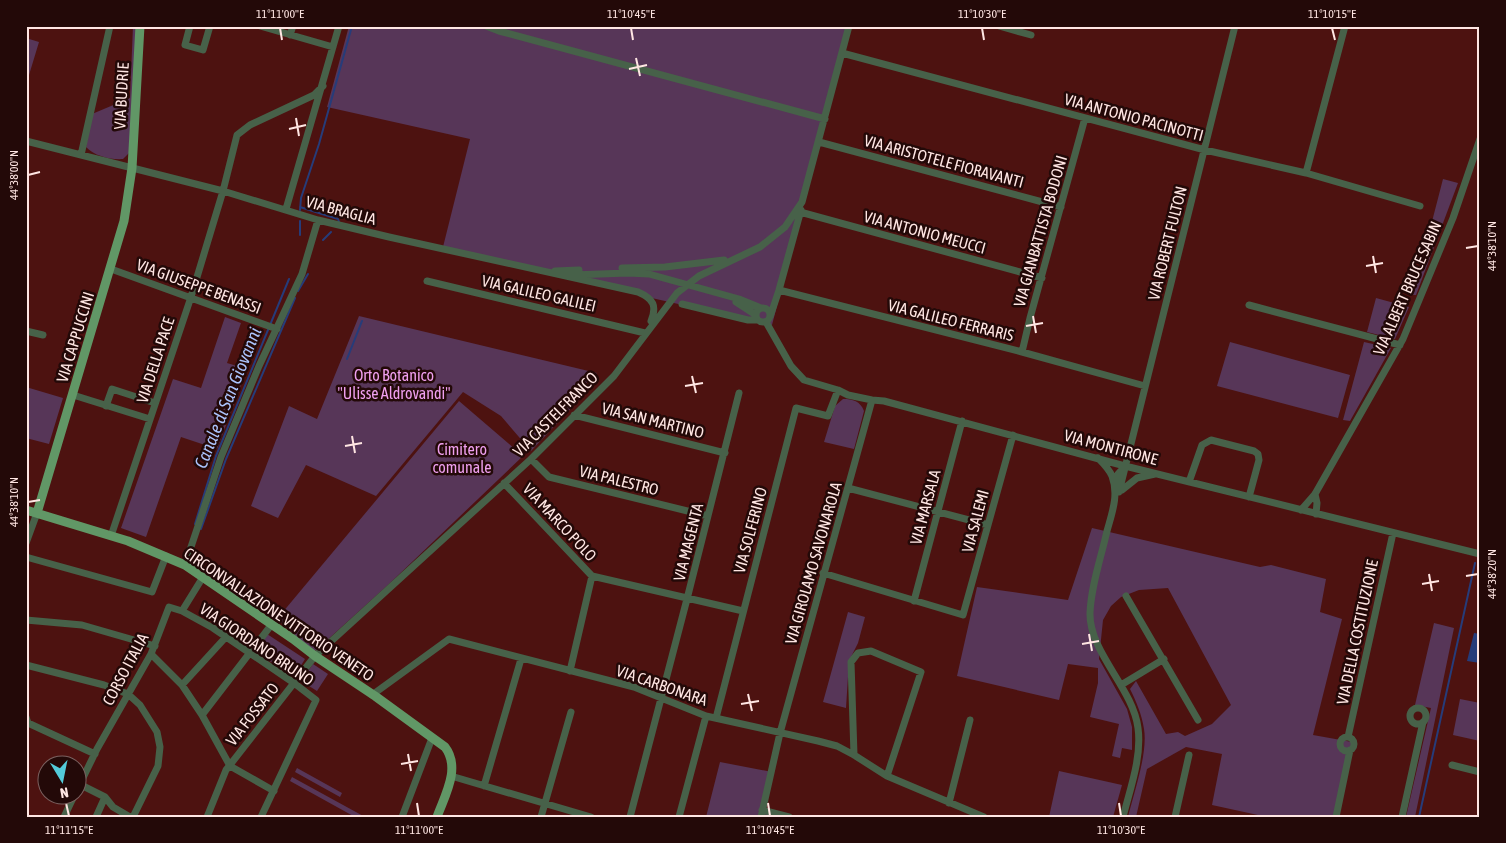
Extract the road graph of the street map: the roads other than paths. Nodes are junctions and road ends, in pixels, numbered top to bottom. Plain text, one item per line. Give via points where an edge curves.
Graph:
1 (110, 26) edge
2 (140, 26) edge
3 (190, 26) edge
4 (210, 26) edge
5 (260, 26) edge
6 (293, 26) edge
7 (339, 26) edge
8 (486, 26) edge
9 (849, 26) edge
10 (999, 26) edge
11 (1235, 26) edge
12 (1345, 26) edge
13 (290, 35) junction
14 (1031, 35) dead end
15 (333, 47) junction
16 (842, 53) junction
17 (323, 86) junction
18 (298, 103) junction
19 (315, 113) junction
20 (1085, 118) junction
21 (825, 119) junction
22 (1480, 139) edge
23 (26, 141) edge
24 (819, 142) junction
25 (1205, 150) junction
26 (81, 155) junction
27 (132, 168) junction
28 (1306, 173) junction
29 (223, 191) junction
30 (802, 202) junction
31 (1420, 206) dead end
32 (1061, 207) junction
33 (286, 209) junction
34 (800, 212) junction
35 (318, 220) junction
36 (745, 255) junction
37 (111, 269) junction
38 (544, 271) junction
39 (1042, 278) junction
40 (427, 281) dead end
41 (687, 283) junction
42 (779, 290) junction
43 (723, 294) junction
44 (190, 297) junction
45 (682, 304) dead end
46 (1249, 305) dead end
47 (762, 308) junction
48 (756, 318) junction
49 (768, 320) junction
50 (272, 327) junction
51 (26, 331) edge
52 (646, 331) junction
53 (43, 335) dead end
54 (1400, 345) junction
55 (1022, 352) junction
56 (1145, 386) junction
57 (838, 390) junction
58 (739, 392) dead end
59 (73, 395) junction
60 (872, 400) junction
61 (155, 403) junction
62 (106, 406) junction
63 (574, 414) junction
64 (150, 419) junction
65 (962, 421) junction
66 (1013, 435) junction
67 (725, 452) junction
68 (1097, 458) junction
69 (531, 459) junction
70 (1125, 466) junction
71 (1158, 474) junction
72 (1189, 482) junction
73 (504, 483) junction
74 (848, 488) junction
75 (1116, 493) junction
76 (1315, 494) junction
77 (1249, 497) junction
78 (26, 510) edge
79 (938, 510) junction
80 (1301, 510) junction
81 (37, 513) junction
82 (1316, 514) junction
83 (708, 516) junction
84 (988, 525) junction
85 (1393, 533) junction
86 (111, 536) junction
87 (26, 543) edge
88 (1480, 554) edge
89 (166, 556) junction
90 (26, 557) edge
91 (185, 565) junction
92 (823, 573) junction
93 (592, 576) junction
94 (203, 577) junction
95 (1126, 596) dead end
96 (688, 599) junction
97 (914, 601) junction
98 (182, 611) junction
99 (743, 611) junction
100 (26, 620) edge
101 (272, 624) junction
102 (225, 638) junction
103 (155, 646) junction
104 (151, 654) junction
105 (250, 654) junction
106 (315, 656) junction
107 (521, 659) junction
108 (1164, 659) junction
109 (26, 665) edge
110 (570, 671) junction
111 (294, 683) junction
112 (182, 685) junction
113 (1121, 685) junction
114 (128, 694) junction
115 (372, 694) junction
116 (661, 698) junction
117 (571, 712) dead end
118 (202, 715) junction
119 (706, 716) junction
120 (26, 717) edge
121 (716, 718) junction
122 (970, 720) dead end
123 (1198, 720) dead end
124 (1423, 722) dead end
125 (780, 733) junction
126 (1348, 737) junction
127 (432, 738) junction
128 (1350, 750) junction
129 (95, 754) junction
130 (854, 754) junction
131 (1189, 755) dead end
132 (1452, 765) dead end
133 (230, 766) junction
134 (88, 767) edge
135 (1480, 772) edge
136 (451, 776) junction
137 (887, 776) junction
138 (484, 786) junction
139 (88, 790) edge
140 (274, 791) junction
141 (104, 797) junction
142 (949, 803) junction
143 (545, 804) junction
144 (762, 813) edge
145 (96, 817) edge
146 (131, 817) edge
147 (207, 817) edge
148 (261, 817) edge
149 (402, 817) edge
150 (437, 817) edge
151 (541, 817) edge
152 (590, 817) edge
153 (630, 817) edge
154 (679, 817) edge
155 (789, 817) edge
156 (984, 817) edge
157 (1123, 817) edge
158 (1174, 817) edge
159 (1336, 817) edge
160 (1402, 817) edge

1 - 26 street
2 - 27 main road, VIA BUDRIE
3 - 4 street via 185,45 202,50
5 - 13 street
6 - 13 street
7 - 15 street
8 - 21 street
9 - 16 street, VIA CASTELFRANCO
10 - 14 street
11 - 25 street, VIA ROBERT FULTON
12 - 28 street
13 - 15 street
15 - 17 street
16 - 20 street, VIA ANTONIO PACINOTTI
16 - 21 street, VIA CASTELFRANCO
17 - 18 street, VIA DELLA PACE
17 - 19 street
18 - 19 street via 311,103
18 - 29 street, VIA DELLA PACE via 245,128 237,136
19 - 33 street
20 - 25 street, VIA ANTONIO PACINOTTI
20 - 32 street, VIA GIANBATTISTA BODONI
21 - 24 street, VIA CASTELFRANCO
22 - 54 street, VIA ALBERT BRUCE SABIN via 1453,218
23 - 26 street, VIA BRAGLIA
24 - 30 street, VIA CASTELFRANCO
24 - 32 street, VIA ARISTOTELE FIORAVANTI
25 - 28 street, VIA ANTONIO PACINOTTI
25 - 56 street, VIA ROBERT FULTON
26 - 27 street, VIA BRAGLIA
27 - 29 street, VIA BRAGLIA
27 - 37 main road, VIA CAPPUCCINI via 124,221
28 - 31 street, VIA ANTONIO PACINOTTI
29 - 33 street, VIA BRAGLIA
29 - 44 street, VIA DELLA PACE
30 - 34 street, VIA CASTELFRANCO
30 - 36 street, VIA CASTELFRANCO via 785,227
32 - 39 street, VIA GIANBATTISTA BODONI
33 - 35 street, VIA BRAGLIA
34 - 39 street, VIA ANTONIO MEUCCI
34 - 42 street, VIA CASTELFRANCO
35 - 38 street, VIA BRAGLIA
35 - 50 street via 302,274
36 - 38 street, VIA CASTELFRANCO via 706,264
36 - 41 street, VIA CASTELFRANCO via 712,268
37 - 44 street, VIA GIUSEPPE BENASSI
37 - 59 main road, VIA CAPPUCCINI
38 - 41 street, VIA BRAGLIA via 575,275 638,273
38 - 52 street, VIA BRAGLIA via 649,297 654,314
39 - 55 street, VIA GIANBATTISTA BODONI
40 - 52 street, VIA GALILEO GALILEI
41 - 43 street
41 - 52 street, VIA CASTELFRANCO
42 - 49 street, VIA CASTELFRANCO
42 - 55 street, VIA GALILEO FERRARIS
43 - 47 street
43 - 48 street via 744,306
44 - 50 street, VIA GIUSEPPE BENASSI
44 - 61 street, VIA DELLA PACE
45 - 48 street via 748,320
46 - 54 street
47 - 48 street via 757,311
47 - 49 street via 767,310
48 - 49 street via 761,322
49 - 57 street, VIA MONTIRONE via 796,373 804,380
50 - 91 street via 220,457
51 - 53 street
52 - 63 street, VIA CASTELFRANCO via 614,376
54 - 76 street, VIA ALBERT BRUCE SABIN
55 - 56 street, VIA GALILEO FERRARIS
56 - 70 street, VIA ROBERT FULTON
57 - 60 street, VIA MONTIRONE
57 - 99 street, VIA SOLFERINO via 828,416 796,408
58 - 67 street, VIA MAGENTA
59 - 62 street
59 - 81 main road, VIA CAPPUCCINI
60 - 65 street, VIA MONTIRONE
60 - 74 street, VIA GIROLAMO SAVONAROLA
61 - 62 street via 112,389
61 - 64 street, VIA DELLA PACE
62 - 64 street
63 - 67 street, VIA SAN MARTINO
63 - 69 street, VIA CASTELFRANCO
64 - 86 street, VIA DELLA PACE
65 - 66 street, VIA MONTIRONE
65 - 79 street, VIA MARSALA
66 - 68 street, VIA MONTIRONE
66 - 84 street, VIA SALEMI
67 - 83 street, VIA MAGENTA
68 - 70 street, VIA MONTIRONE
68 - 75 street via 1112,475
69 - 73 street, VIA CASTELFRANCO
69 - 83 street, VIA PALESTRO via 549,477
70 - 71 street, VIA MONTIRONE
70 - 75 street, VIA ROBERT FULTON via 1123,482
71 - 72 street, VIA MONTIRONE
71 - 75 street via 1137,478
72 - 77 street, VIA MONTIRONE
72 - 77 street via 1202,445 1211,440 1258,454
73 - 93 street, VIA MARCO POLO
73 - 106 street, VIA CASTELFRANCO
74 - 79 street
74 - 92 street, VIA GIROLAMO SAVONAROLA
75 - 113 street, VIA ROBERT FULTON via 1090,615 1093,631
76 - 80 street, VIA ALBERT BRUCE SABIN
76 - 82 street
77 - 80 street, VIA MONTIRONE
78 - 81 main road, CIRCONVALLAZIONE VITTORIO VENETO
79 - 84 street
79 - 97 street, VIA MARSALA
80 - 82 street, VIA MONTIRONE
81 - 86 main road, CIRCONVALLAZIONE VITTORIO VENETO
81 - 87 street
82 - 85 street, VIA MONTIRONE
83 - 96 street, VIA MAGENTA
84 - 97 street, VIA SALEMI via 963,615
85 - 88 street, VIA MONTIRONE
85 - 126 street, VIA DELLA COSTITUZIONE
86 - 89 main road, CIRCONVALLAZIONE VITTORIO VENETO
89 - 90 street via 152,592
89 - 91 main road, CIRCONVALLAZIONE VITTORIO VENETO
91 - 94 main road, CIRCONVALLAZIONE VITTORIO VENETO
92 - 97 street
92 - 125 street, VIA GIROLAMO SAVONAROLA
93 - 96 street, VIA MARCO POLO
93 - 110 street
94 - 98 street
94 - 101 main road, CIRCONVALLAZIONE VITTORIO VENETO
95 - 108 street
96 - 99 street, VIA MARCO POLO
96 - 116 street, VIA MAGENTA
98 - 102 street, VIA GIORDANO BRUNO
98 - 103 street, CORSO ITALIA via 169,607
99 - 121 street, VIA SOLFERINO
100 - 103 street via 82,625
101 - 105 street
101 - 106 main road, CIRCONVALLAZIONE VITTORIO VENETO
102 - 105 street, VIA GIORDANO BRUNO
102 - 112 street
103 - 104 street, CORSO ITALIA
104 - 112 street
104 - 114 street, CORSO ITALIA
105 - 111 street, VIA GIORDANO BRUNO
105 - 118 street
106 - 111 street, VIA FOSSATO
106 - 115 main road, CIRCONVALLAZIONE VITTORIO VENETO
107 - 110 street, VIA CARBONARA
107 - 115 street, VIA CARBONARA via 449,639
107 - 138 street
108 - 113 street
108 - 123 street
109 - 114 street via 104,684
110 - 116 street, VIA CARBONARA via 634,687
111 - 133 street, VIA FOSSATO
111 - 140 street, VIA GIORDANO BRUNO via 316,700
112 - 118 street
113 - 157 street, VIA ROBERT FULTON via 1135,715 1139,742
114 - 129 street, CORSO ITALIA
114 - 146 street via 140,705 157,732 160,747 158,766
115 - 127 main road, CIRCONVALLAZIONE VITTORIO VENETO
116 - 119 street, VIA CARBONARA
116 - 153 street, VIA MAGENTA
117 - 143 street
118 - 133 street
119 - 121 street, VIA CARBONARA
119 - 154 street
120 - 129 street via 28,723 38,729
121 - 125 street, VIA CARBONARA
122 - 142 street
124 - 160 street
125 - 130 street, VIA CARBONARA via 837,746
125 - 144 street, VIA GIROLAMO SAVONAROLA
126 - 128 street, VIA DELLA COSTITUZIONE via 1354,743
126 - 128 street, VIA DELLA COSTITUZIONE via 1342,739 1340,745 1344,751
127 - 136 main road, CIRCONVALLAZIONE VITTORIO VENETO via 451,755
127 - 149 street
128 - 159 street, VIA DELLA COSTITUZIONE
129 - 134 street, CORSO ITALIA
130 - 137 street, VIA CARBONARA
130 - 137 street via 851,662 858,652 871,651 920,672
131 - 158 street
132 - 135 street
133 - 140 street
133 - 147 street, VIA FOSSATO
136 - 138 street
136 - 150 main road
137 - 142 street, VIA CARBONARA
138 - 143 street
139 - 141 street
140 - 148 street
141 - 145 street
141 - 146 street
142 - 156 street, VIA CARBONARA
143 - 151 street
143 - 152 street
144 - 155 street

